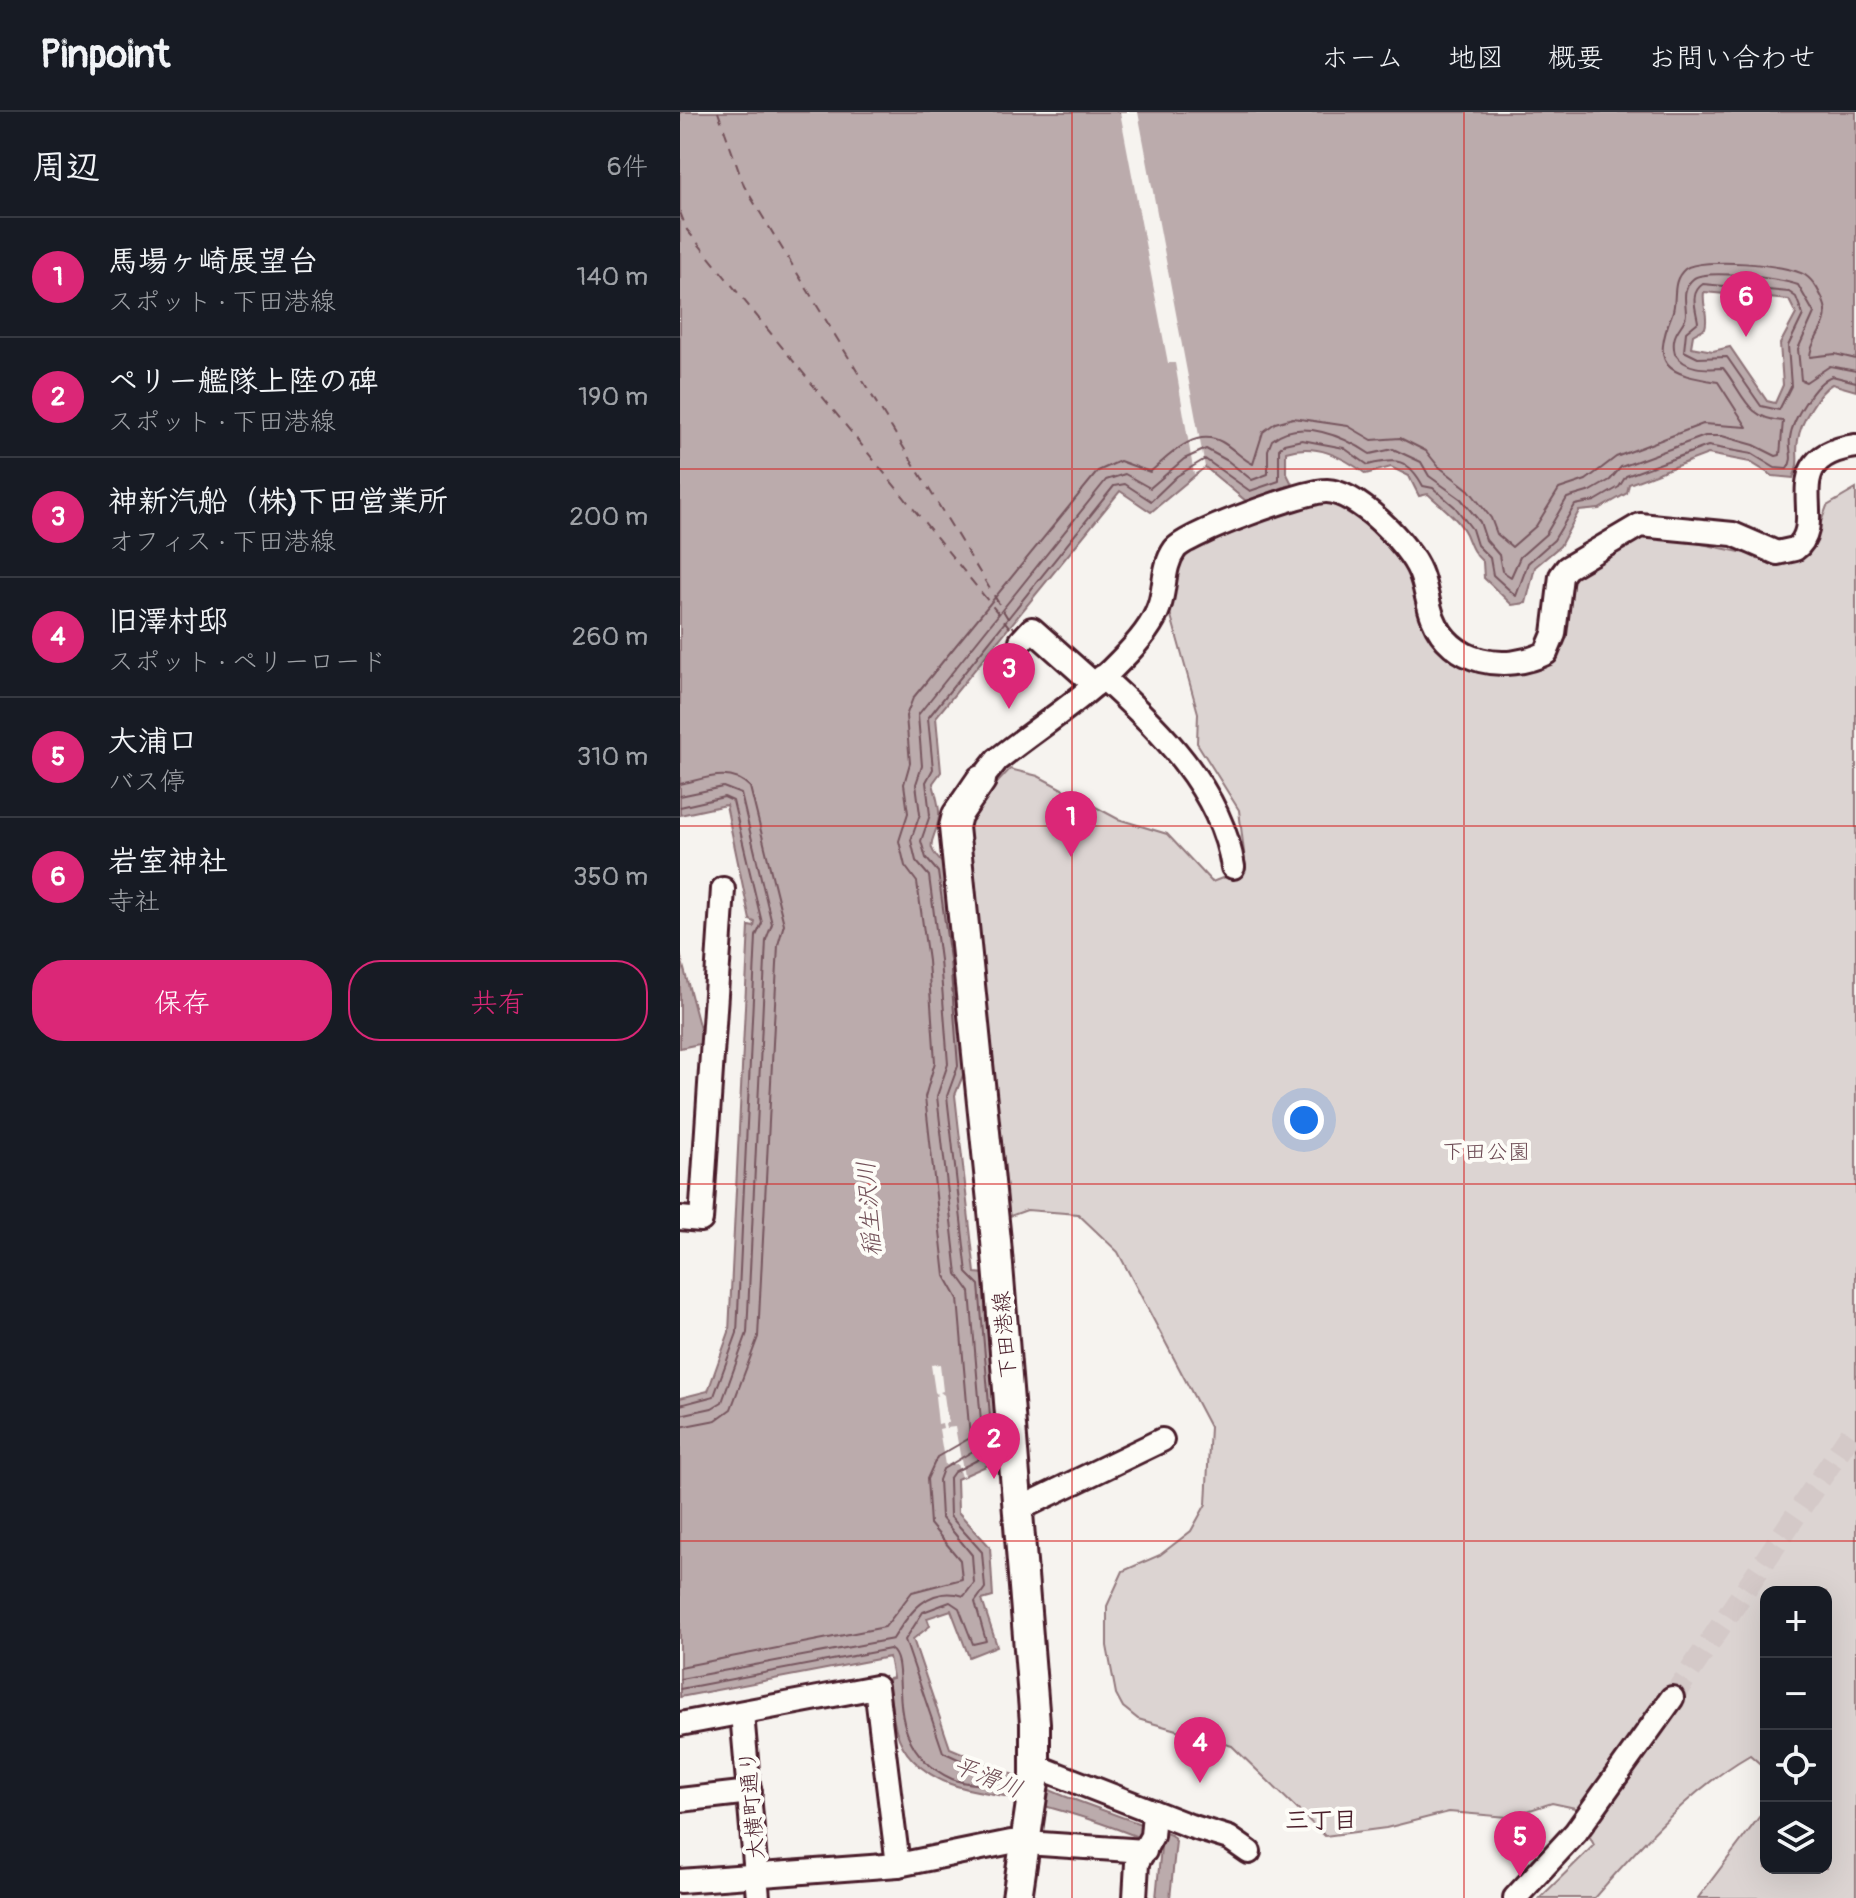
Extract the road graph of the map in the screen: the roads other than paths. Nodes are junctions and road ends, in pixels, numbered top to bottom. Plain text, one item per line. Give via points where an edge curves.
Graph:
1 (1856, 446) edge
2 (1021, 641) dead end
3 (1099, 681) junction
4 (981, 780) joint
5 (1233, 867) dead end
6 (723, 889) dead end
7 (680, 1218) edge
8 (1162, 1440) dead end
9 (1019, 1509) junction
10 (1672, 1698) tunnel mouth
11 (742, 1713) junction
12 (680, 1724) edge
13 (1036, 1771) junction
14 (750, 1792) junction
15 (680, 1800) edge
16 (1150, 1833) junction
17 (1026, 1842) junction
18 (1249, 1852) dead end
19 (898, 1865) junction
20 (680, 1881) edge
21 (758, 1887) edge
22 (1017, 1898) edge
23 (1135, 1898) edge
24 (1515, 1898) edge

1 - 3 street via 1816,460 1805,533 1795,549 1777,553 1733,534 1640,525 1561,576 1554,634 1546,653 1498,663 1464,655 1441,633 1413,558 1371,512 1339,493 1305,494 1176,547 1152,621
2 - 3 street via 1032,629
3 - 4 street via 997,760
3 - 5 street via 1165,737 1227,834
4 - 9 main road, 下田港線 via 954,827
6 - 7 street via 701,1220
8 - 9 street via 1047,1501
9 - 13 main road, 下田港線
10 - 24 street via 1576,1832
11 - 12 street
11 - 14 street, 大横町通り
11 - 19 street via 876,1687
13 - 16 street
13 - 17 main road, 下田港線
14 - 15 street
14 - 21 street, 大横町通り
16 - 17 street
16 - 18 street via 1229,1838
16 - 23 street via 1137,1863
17 - 19 street
17 - 22 main road, 下田港線
19 - 21 street
20 - 21 street

